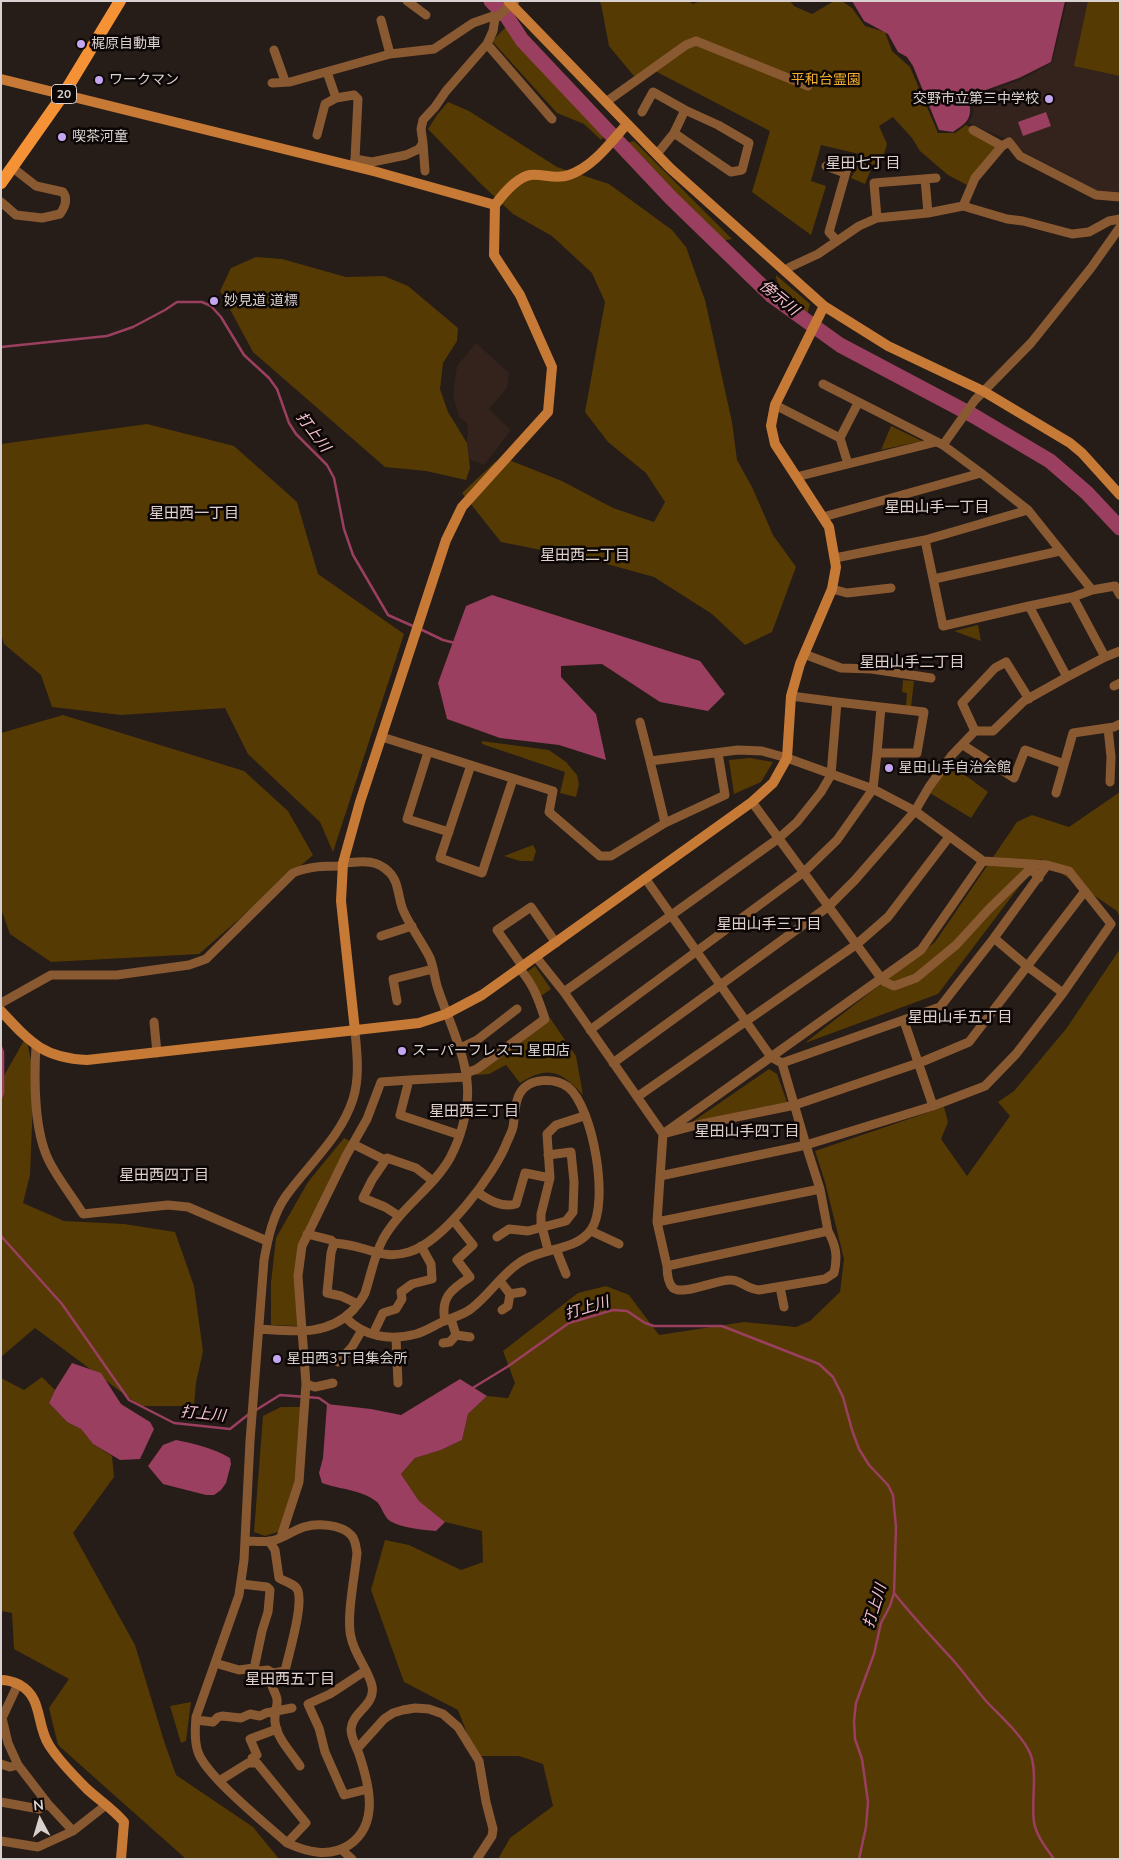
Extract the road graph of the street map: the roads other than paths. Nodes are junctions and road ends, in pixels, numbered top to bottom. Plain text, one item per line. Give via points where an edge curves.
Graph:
1 (407, 1) edge
2 (116, 4) edge
3 (506, 9) edge
4 (426, 15) dead end
5 (381, 20) dead end
6 (487, 44) junction
7 (274, 50) dead end
8 (390, 54) junction
9 (328, 72) junction
10 (1, 79) edge
11 (285, 81) junction
12 (272, 83) dead end
13 (808, 86) dead end
14 (63, 95) junction
15 (336, 98) junction
16 (606, 102) junction
17 (685, 110) junction
18 (642, 112) dead end
19 (552, 119) dead end
20 (627, 124) junction
21 (973, 130) dead end
22 (674, 133) junction
23 (317, 135) dead end
24 (424, 143) junction
25 (1002, 146) junction
26 (657, 154) junction
27 (354, 163) junction
28 (826, 166) dead end
29 (14, 168) junction
30 (425, 170) dead end
31 (936, 178) dead end
32 (925, 179) junction
33 (1, 183) edge
34 (1120, 197) edge
35 (1, 202) edge
36 (495, 205) junction
37 (963, 206) junction
38 (928, 213) junction
39 (876, 218) junction
40 (1120, 219) edge
41 (1120, 227) edge
42 (837, 241) junction
43 (785, 271) junction
44 (824, 306) junction
45 (823, 384) dead end
46 (983, 391) junction
47 (858, 402) junction
48 (775, 405) junction
49 (840, 438) junction
50 (939, 443) junction
51 (848, 464) junction
52 (981, 473) junction
53 (796, 477) junction
54 (1120, 495) edge
55 (1028, 510) junction
56 (823, 517) junction
57 (925, 540) junction
58 (1060, 551) junction
59 (835, 558) junction
60 (934, 579) junction
61 (891, 588) dead end
62 (832, 589) junction
63 (1092, 590) junction
64 (1120, 595) edge
65 (1073, 597) junction
66 (1029, 606) junction
67 (1120, 651) edge
68 (804, 654) junction
69 (1105, 657) junction
70 (1067, 677) junction
71 (931, 678) dead end
72 (790, 696) junction
73 (1029, 699) junction
74 (837, 702) junction
75 (881, 707) junction
76 (640, 722) dead end
77 (1120, 724) edge
78 (1108, 728) junction
79 (975, 731) junction
80 (382, 737) junction
81 (963, 745) junction
82 (428, 752) junction
83 (718, 753) junction
84 (877, 753) junction
85 (787, 758) junction
86 (650, 761) junction
87 (1064, 764) junction
88 (471, 765) junction
89 (831, 775) junction
90 (513, 779) junction
91 (1110, 782) dead end
92 (873, 789) junction
93 (1056, 793) dead end
94 (752, 802) junction
95 (914, 811) junction
96 (665, 823) junction
97 (449, 832) junction
98 (949, 837) junction
99 (779, 838) junction
100 (983, 861) junction
101 (343, 865) junction
102 (1047, 865) junction
103 (804, 872) junction
104 (644, 878) junction
105 (1039, 878) junction
106 (1085, 891) junction
107 (829, 906) junction
108 (670, 915) junction
109 (412, 926) junction
110 (381, 936) dead end
111 (994, 938) junction
112 (556, 943) junction
113 (857, 944) junction
114 (696, 952) junction
115 (536, 958) junction
116 (1028, 967) junction
117 (522, 968) junction
118 (433, 969) junction
119 (881, 978) junction
120 (720, 984) junction
121 (564, 992) junction
122 (1063, 993) junction
123 (398, 1002) dead end
124 (1, 1003) edge
125 (517, 1009) dead end
126 (1, 1011) edge
127 (446, 1014) junction
128 (746, 1021) junction
129 (904, 1021) junction
130 (154, 1022) dead end
131 (590, 1030) junction
132 (355, 1031) junction
133 (36, 1046) junction
134 (460, 1048) junction
135 (157, 1053) junction
136 (771, 1057) junction
137 (613, 1063) junction
138 (782, 1063) junction
139 (918, 1063) junction
140 (466, 1075) junction
141 (409, 1080) junction
142 (638, 1098) junction
143 (795, 1105) junction
144 (933, 1106) junction
145 (584, 1116) junction
146 (663, 1134) junction
147 (460, 1135) junction
148 (353, 1144) junction
149 (806, 1145) junction
150 (548, 1155) junction
151 (385, 1160) junction
152 (660, 1176) junction
153 (550, 1178) junction
154 (433, 1180) junction
155 (820, 1189) junction
156 (477, 1192) junction
157 (399, 1216) junction
158 (453, 1220) junction
159 (657, 1222) junction
160 (542, 1227) junction
161 (591, 1230) junction
162 (828, 1231) junction
163 (307, 1234) junction
164 (497, 1237) dead end
165 (267, 1242) junction
166 (334, 1243) junction
167 (619, 1244) dead end
168 (421, 1246) junction
169 (552, 1250) junction
170 (377, 1253) junction
171 (666, 1266) junction
172 (566, 1274) dead end
173 (500, 1281) junction
174 (780, 1286) junction
175 (522, 1292) dead end
176 (510, 1294) junction
177 (358, 1304) junction
178 (784, 1307) dead end
179 (502, 1310) dead end
180 (345, 1317) junction
181 (448, 1320) junction
182 (259, 1329) junction
183 (362, 1330) junction
184 (301, 1332) junction
185 (373, 1334) junction
186 (456, 1335) junction
187 (396, 1338) junction
188 (470, 1338) dead end
189 (443, 1343) dead end
190 (338, 1362) dead end
191 (333, 1383) dead end
192 (398, 1383) dead end
193 (306, 1384) junction
194 (281, 1537) junction
195 (245, 1540) junction
196 (269, 1541) junction
197 (279, 1578) junction
198 (241, 1584) junction
199 (268, 1588) junction
200 (216, 1663) junction
201 (254, 1668) junction
202 (365, 1671) junction
203 (273, 1673) junction
204 (1, 1680) edge
205 (18, 1684) junction
206 (292, 1708) dead end
207 (276, 1711) junction
208 (2, 1718) edge
209 (196, 1720) junction
210 (277, 1729) junction
211 (357, 1749) junction
212 (253, 1762) junction
213 (1, 1764) edge
214 (18, 1766) junction
215 (300, 1766) dead end
216 (218, 1781) junction
217 (368, 1789) junction
218 (1, 1802) edge
219 (48, 1804) junction
220 (106, 1805) junction
221 (73, 1831) junction
222 (1, 1841) edge
223 (287, 1843) junction
224 (342, 1850) junction
225 (320, 1856) edge
226 (122, 1859) edge
227 (352, 1859) edge
228 (477, 1859) edge

1 - 4 street
2 - 14 main road, 20
3 - 6 street
3 - 8 street via 434,49
3 - 16 street
5 - 8 street
6 - 19 street
6 - 24 street via 423,120
7 - 11 street
8 - 9 street
9 - 11 street
9 - 15 street
10 - 14 street
11 - 12 street
13 - 16 street via 696,41
14 - 27 street
14 - 29 main road, 20
15 - 23 street via 325,104
15 - 27 street via 354,95 358,100
16 - 20 street
17 - 18 street via 653,92
17 - 22 street
17 - 22 street via 749,143 742,170 731,172
20 - 26 street
20 - 36 street via 588,166 567,175 530,175 517,182
21 - 25 street
22 - 26 street
24 - 27 street via 406,155
24 - 30 street
25 - 34 street via 1009,142 1020,156 1096,195
25 - 37 street via 975,178
26 - 43 street
27 - 36 street
28 - 42 street via 846,169 845,190 829,232
29 - 33 main road, 20
29 - 35 street via 36,186 63,192 66,201 63,210 60,214 42,218 16,215
31 - 32 street
32 - 38 street
32 - 39 street via 874,183
36 - 80 street via 494,255 520,295 552,367 548,412 462,508 446,540
37 - 38 street
37 - 40 street via 1072,234 1089,232
38 - 39 street
39 - 42 street
41 - 46 street via 1031,342
42 - 43 street
43 - 44 street
44 - 46 street via 888,346
44 - 48 street
45 - 47 street
46 - 50 street
46 - 54 street via 1070,443
47 - 49 street
47 - 50 street
48 - 49 street
48 - 53 street via 771,426 775,444
49 - 51 street
50 - 51 street
50 - 52 street
51 - 53 street
52 - 55 street
52 - 56 street
53 - 56 street
55 - 57 street
55 - 58 street
56 - 59 street via 829,527
57 - 59 street
57 - 60 street
58 - 60 street
58 - 63 street
59 - 62 street
60 - 66 street via 943,626
61 - 62 street via 879,594
62 - 68 street
63 - 64 street via 1115,586
63 - 65 street
65 - 66 street
65 - 69 street
66 - 70 street
67 - 69 street
68 - 71 street via 841,668
68 - 72 street
69 - 70 street
70 - 73 street
72 - 74 street
72 - 85 street
73 - 79 street via 993,731
73 - 79 street via 1006,662 994,668 962,703
74 - 75 street
74 - 89 street
75 - 84 street
75 - 84 street via 924,712 917,754
76 - 86 street
77 - 78 street
78 - 87 street via 1073,733
78 - 91 street
79 - 81 street
80 - 82 street
80 - 101 street
81 - 87 street via 1014,778 1025,750
81 - 95 street via 952,755
82 - 88 street
82 - 97 street via 407,819
83 - 85 street via 762,751
83 - 86 street
83 - 96 street via 725,795
84 - 92 street
85 - 89 street
85 - 94 street via 773,783
86 - 96 street
87 - 93 street
88 - 90 street
88 - 97 street
89 - 92 street
89 - 99 street via 797,822
90 - 96 street via 553,791 549,812 600,856 611,856
90 - 97 street via 482,873 440,858
92 - 95 street
92 - 103 street via 837,840
94 - 99 street
94 - 104 street
95 - 98 street
95 - 107 street
98 - 100 street
98 - 113 street via 888,917
99 - 103 street
99 - 108 street
100 - 102 street
100 - 119 street via 921,950
101 - 109 street via 373,862 389,871
101 - 124 street via 293,873 206,959 189,965 117,975 51,975
101 - 132 street via 341,901
102 - 105 street
102 - 106 street via 1069,871
103 - 107 street
103 - 114 street
104 - 108 street
104 - 112 street
105 - 111 street
105 - 119 street via 1029,870 956,945 916,978 894,986
106 - 116 street
106 - 122 street via 1110,924
107 - 113 street
107 - 120 street
108 - 114 street
108 - 121 street
109 - 110 street
109 - 118 street via 431,958
111 - 116 street
111 - 129 street via 940,1008
112 - 115 street
112 - 117 street via 531,907 497,930
113 - 119 street
113 - 128 street
114 - 120 street
114 - 131 street
115 - 117 street
115 - 121 street
116 - 122 street
116 - 139 street via 969,1042
117 - 127 street
117 - 140 street via 537,993 545,1019
118 - 123 street via 393,979
118 - 127 street
119 - 136 street
120 - 128 street
120 - 137 street
121 - 131 street
122 - 144 street via 1016,1054 985,1086
125 - 134 street via 477,1040
126 - 133 street
127 - 132 street via 419,1023
127 - 134 street
128 - 136 street
128 - 142 street
129 - 138 street
129 - 139 street
130 - 135 street
131 - 137 street
132 - 135 street
132 - 165 street via 357,1075 350,1105 336,1133 285,1197
133 - 135 street via 68,1059
133 - 165 street via 34,1074 42,1145 49,1162 83,1214 179,1206
134 - 140 street
136 - 138 street
136 - 146 street
137 - 142 street
138 - 143 street
139 - 143 street
139 - 144 street
140 - 141 street
140 - 147 street via 466,1112
141 - 147 street via 400,1115
141 - 148 street via 381,1082
142 - 146 street
143 - 146 street
143 - 149 street
144 - 149 street
145 - 150 street via 550,1129 546,1140
145 - 156 street via 568,1087 548,1081 529,1083 520,1093 513,1127 502,1156
145 - 161 street via 597,1159 599,1182 598,1210
146 - 152 street
147 - 154 street
148 - 151 street
148 - 163 street
149 - 152 street
149 - 155 street
150 - 153 street
150 - 160 street via 571,1152 573,1212 566,1221
151 - 154 street via 406,1164
151 - 157 street via 363,1198
152 - 159 street
153 - 156 street via 525,1173 516,1204 491,1201
153 - 160 street via 540,1214
154 - 157 street
155 - 159 street
155 - 162 street
156 - 158 street
157 - 170 street
158 - 168 street
158 - 181 street via 473,1245 456,1260 470,1277 452,1289 444,1301 442,1309
159 - 171 street
160 - 164 street via 528,1231 509,1229
160 - 169 street
161 - 167 street
161 - 169 street via 579,1241
162 - 171 street
162 - 174 street via 835,1244 837,1258 834,1273 825,1279
163 - 166 street
163 - 184 street via 298,1276
165 - 182 street
166 - 170 street
166 - 177 street via 327,1293
168 - 170 street via 392,1256
168 - 185 street via 431,1264 432,1279 412,1284 401,1292 402,1299 396,1309 383,1313
169 - 172 street
169 - 173 street via 539,1252 519,1263
170 - 177 street
171 - 174 street via 669,1280 678,1290 729,1280 736,1280 751,1290
173 - 176 street
173 - 181 street via 470,1310
174 - 178 street
175 - 176 street
176 - 179 street via 508,1306
177 - 180 street
180 - 183 street
180 - 184 street via 328,1327
181 - 186 street
181 - 187 street via 417,1334
182 - 184 street
182 - 195 street
183 - 185 street
183 - 190 street via 352,1348
184 - 193 street
185 - 187 street
186 - 188 street
186 - 189 street via 450,1342
187 - 192 street
191 - 193 street via 315,1387
193 - 194 street via 299,1482
194 - 196 street
194 - 202 street via 316,1525 342,1529 351,1535 357,1553 350,1636
195 - 196 street
195 - 198 street
196 - 197 street via 275,1550
197 - 199 street
197 - 203 street via 298,1591 298,1610 285,1671
198 - 199 street
198 - 200 street
199 - 201 street via 268,1612
200 - 201 street via 230,1669
200 - 209 street
201 - 203 street
202 - 211 street via 372,1686 371,1697 351,1727
202 - 217 street via 308,1704 344,1795
203 - 207 street via 270,1683 277,1698
204 - 205 street
205 - 208 street
205 - 220 street via 35,1699 48,1744 85,1788
206 - 207 street
207 - 209 street via 241,1718 218,1716 213,1722
207 - 210 street
208 - 214 street
209 - 216 street via 198,1752
210 - 212 street via 250,1740 257,1755 252,1758
210 - 215 street via 279,1737
211 - 217 street
211 - 228 street via 384,1718 404,1710 430,1709 458,1727 480,1761 493,1829
212 - 216 street
212 - 223 street via 306,1823
213 - 214 street
214 - 219 street
216 - 223 street
217 - 224 street via 366,1824 361,1834
218 - 219 street via 39,1810
219 - 221 street
220 - 221 street
220 - 226 street via 124,1822
221 - 222 street via 38,1847
223 - 225 street
224 - 225 street
224 - 227 street

